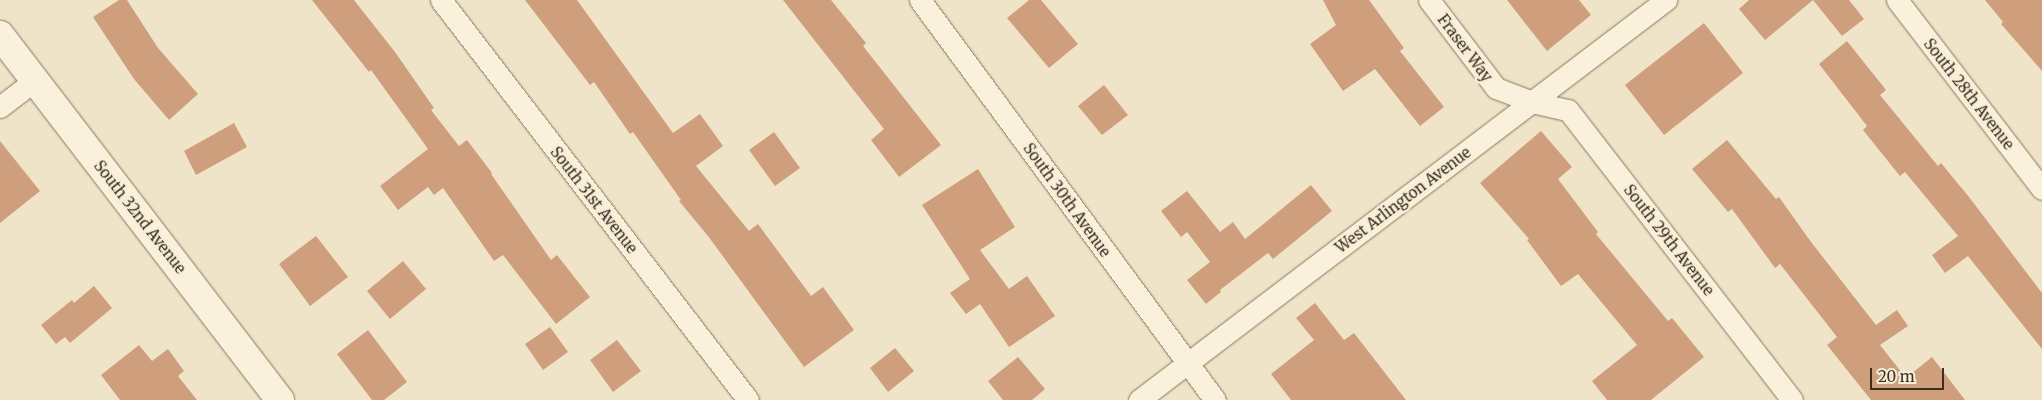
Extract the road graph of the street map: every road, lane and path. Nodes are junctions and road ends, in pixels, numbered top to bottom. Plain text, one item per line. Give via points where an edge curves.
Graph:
1 (440, 0) edge
2 (920, 0) edge
3 (1429, 0) edge
4 (1666, 0) edge
5 (1897, 0) edge
6 (935, 8) edge
7 (0, 34) edge
8 (35, 80) junction
9 (1532, 102) junction
10 (0, 107) edge
11 (2042, 189) edge
12 (1187, 364) junction
13 (275, 398) edge
14 (748, 400) edge
15 (1139, 400) edge
16 (1215, 400) edge
17 (1792, 400) edge

1 - 14 street, South 31st Avenue
2 - 6 street, South 30th Avenue
3 - 9 street, Fraser Way via 1496,88
4 - 9 street, West Arlington Avenue
5 - 11 street, South 28th Avenue
6 - 12 street, South 30th Avenue
7 - 8 street, South 32nd Avenue
8 - 10 street
8 - 13 street, South 32nd Avenue
9 - 12 street, West Arlington Avenue
9 - 17 street, South 29th Avenue via 1568,110
12 - 15 street, West Arlington Avenue
12 - 16 street, South 30th Avenue

